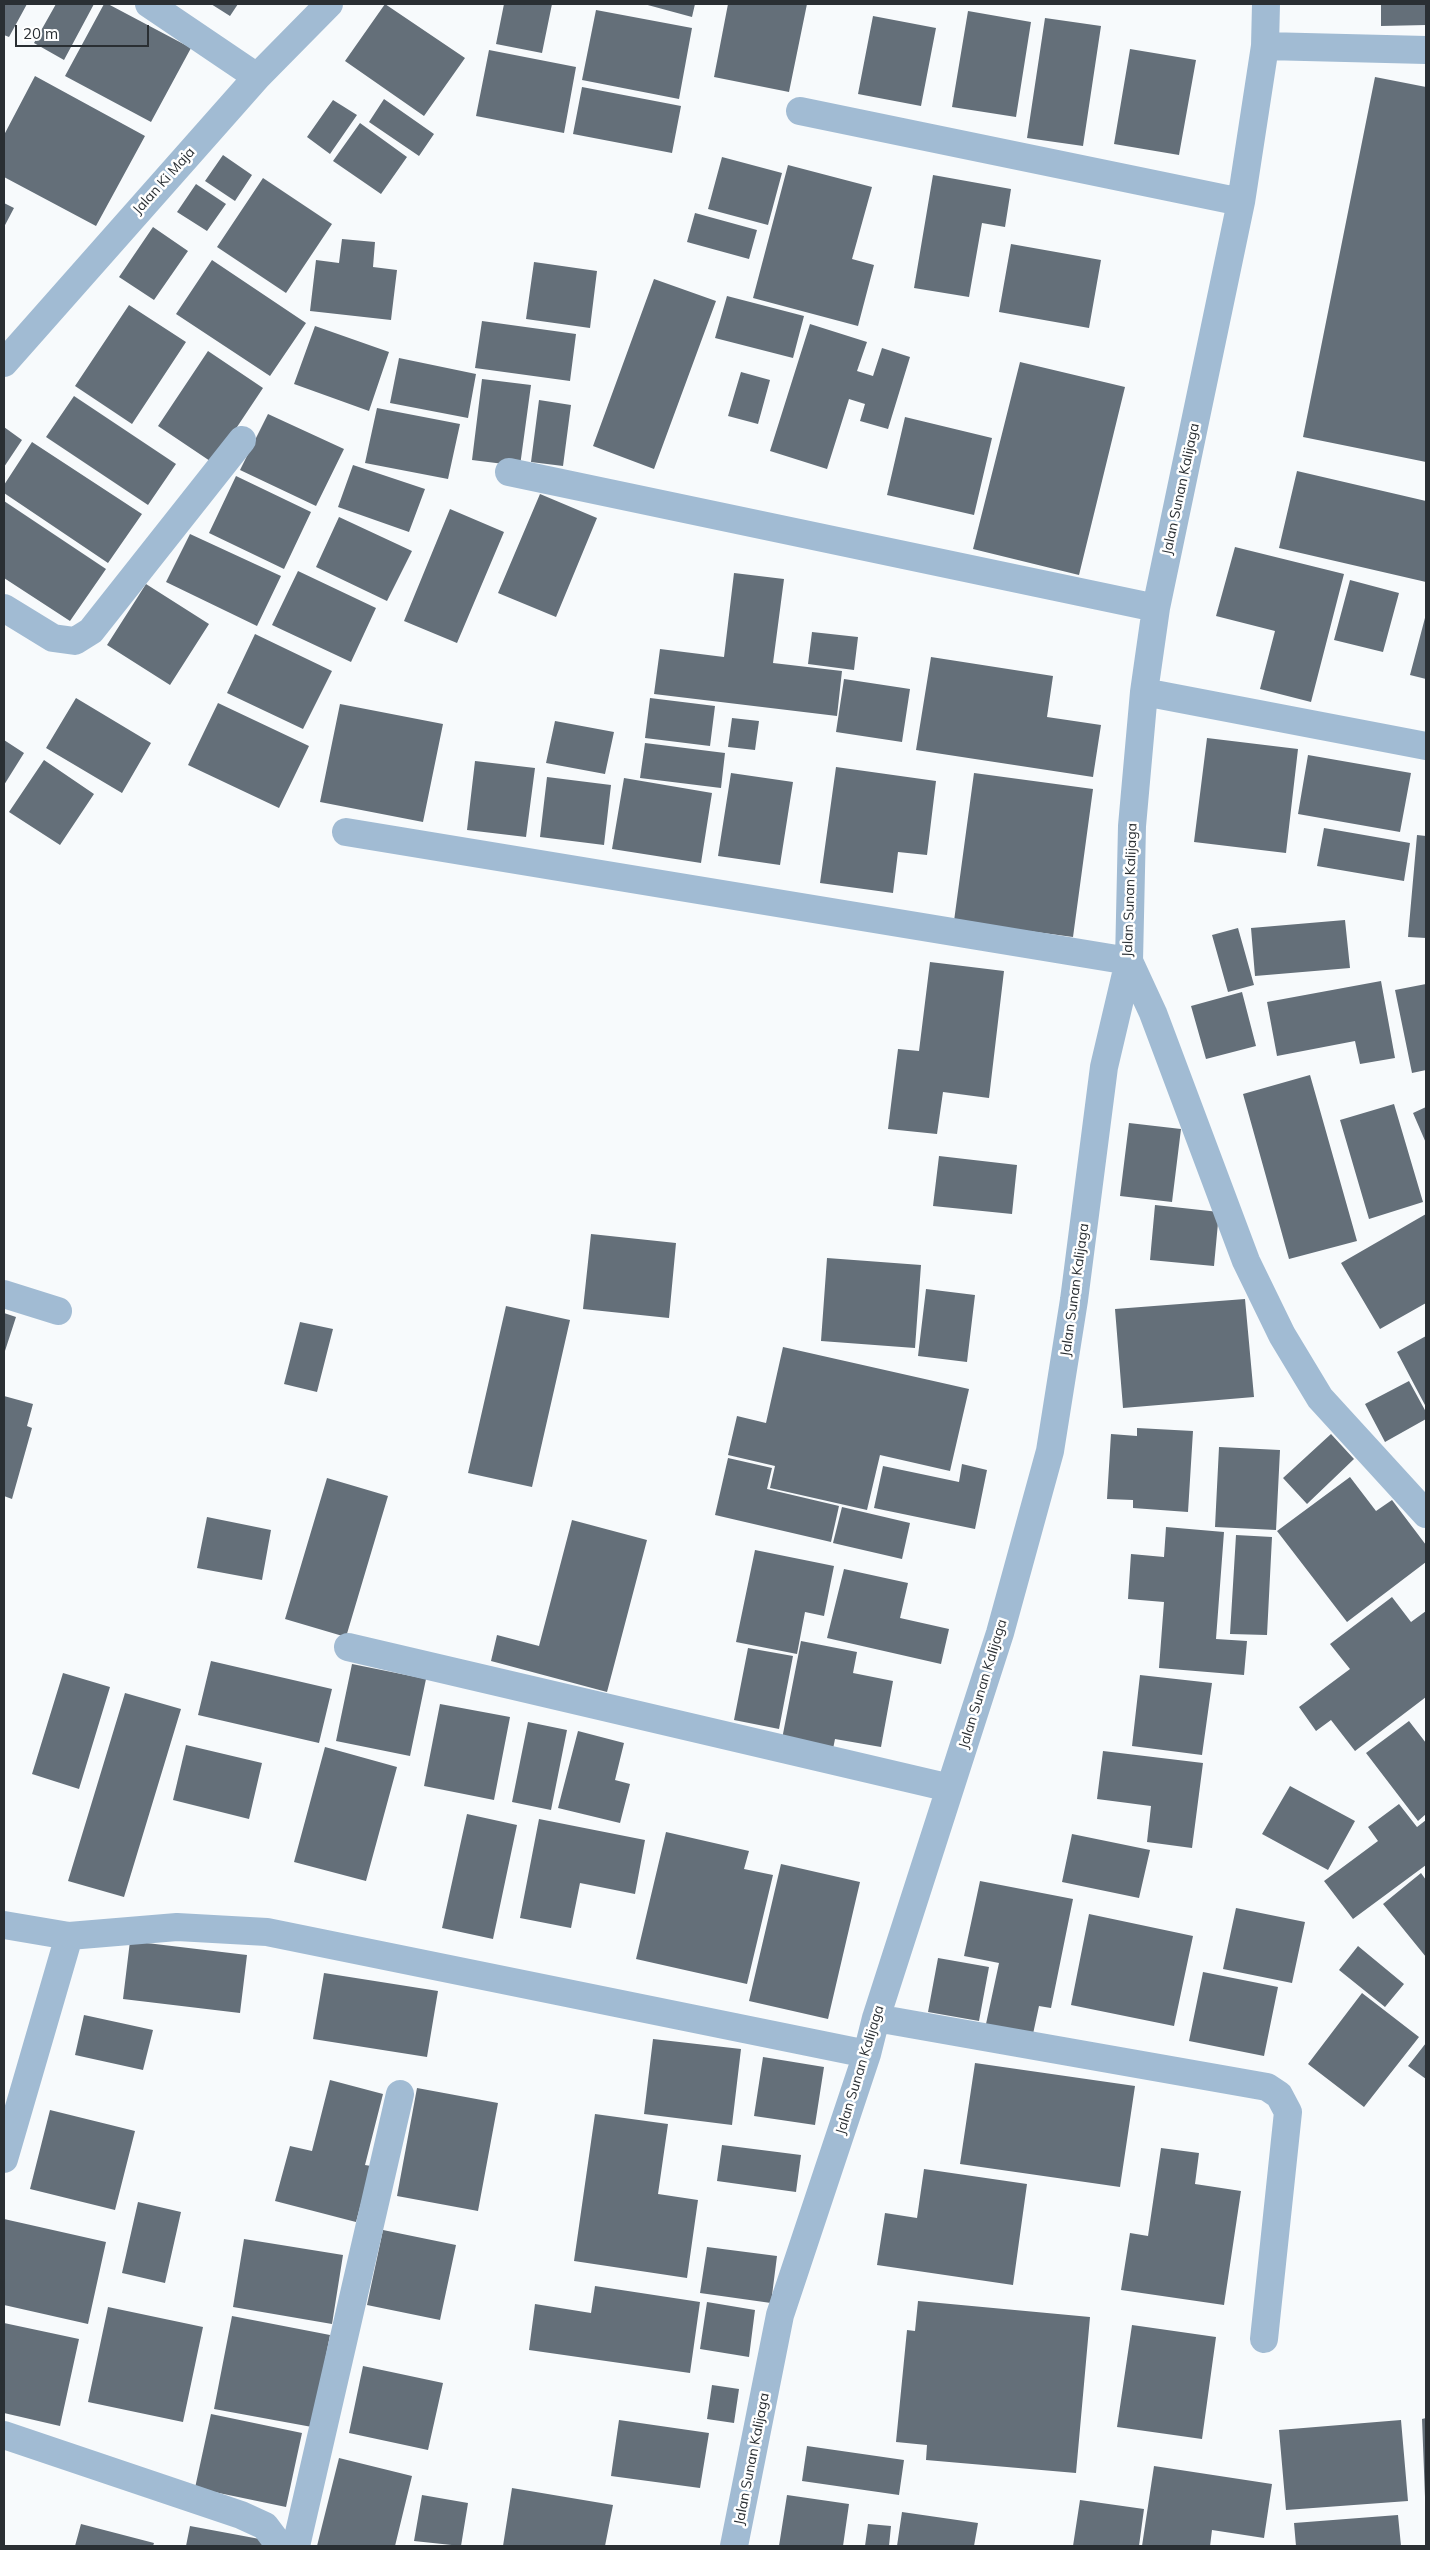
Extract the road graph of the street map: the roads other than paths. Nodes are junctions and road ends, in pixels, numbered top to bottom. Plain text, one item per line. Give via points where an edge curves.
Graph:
1 (149, 4) edge
2 (329, 4) edge
3 (1266, 4) edge
4 (1265, 46) junction
5 (1426, 50) edge
6 (257, 77) junction
7 (800, 111) dead end
8 (1241, 202) junction
9 (4, 363) edge
10 (242, 440) dead end
11 (509, 472) dead end
12 (4, 608) edge
13 (1156, 608) junction
14 (1144, 692) junction
15 (1426, 746) edge
16 (346, 832) dead end
17 (1129, 961) junction
18 (4, 1294) edge
19 (58, 1311) dead end
20 (1426, 1514) edge
21 (348, 1647) dead end
22 (950, 1788) junction
23 (4, 1925) edge
24 (68, 1936) junction
25 (876, 2018) junction
26 (867, 2054) junction
27 (400, 2094) dead end
28 (4, 2159) edge
29 (1264, 2339) dead end
30 (4, 2435) edge
31 (280, 2546) edge
32 (296, 2546) edge
33 (734, 2546) edge

1 - 6 street
2 - 6 street, Jalan Ki Maja
3 - 4 street, Jalan Sunan Kalijaga
4 - 5 street
4 - 8 street, Jalan Sunan Kalijaga
6 - 9 street, Jalan Ki Maja
7 - 8 street
8 - 13 street, Jalan Sunan Kalijaga
10 - 12 street via 91,630 75,640 53,638
11 - 13 street
13 - 14 street, Jalan Sunan Kalijaga
14 - 15 street
14 - 17 street, Jalan Sunan Kalijaga via 1132,826
16 - 17 street
17 - 20 street via 1153,1013 1246,1261 1282,1335 1320,1398
17 - 22 street, Jalan Sunan Kalijaga via 1104,1067 1074,1300 1050,1451 1000,1633
18 - 19 street
21 - 22 street
22 - 25 street, Jalan Sunan Kalijaga
23 - 24 street
24 - 26 street via 177,1927 267,1932
24 - 28 street
25 - 26 street, Jalan Sunan Kalijaga
25 - 29 street via 1267,2087 1279,2094 1288,2112
26 - 33 street, Jalan Sunan Kalijaga via 780,2315
27 - 32 street
30 - 31 street via 241,2515 265,2526

